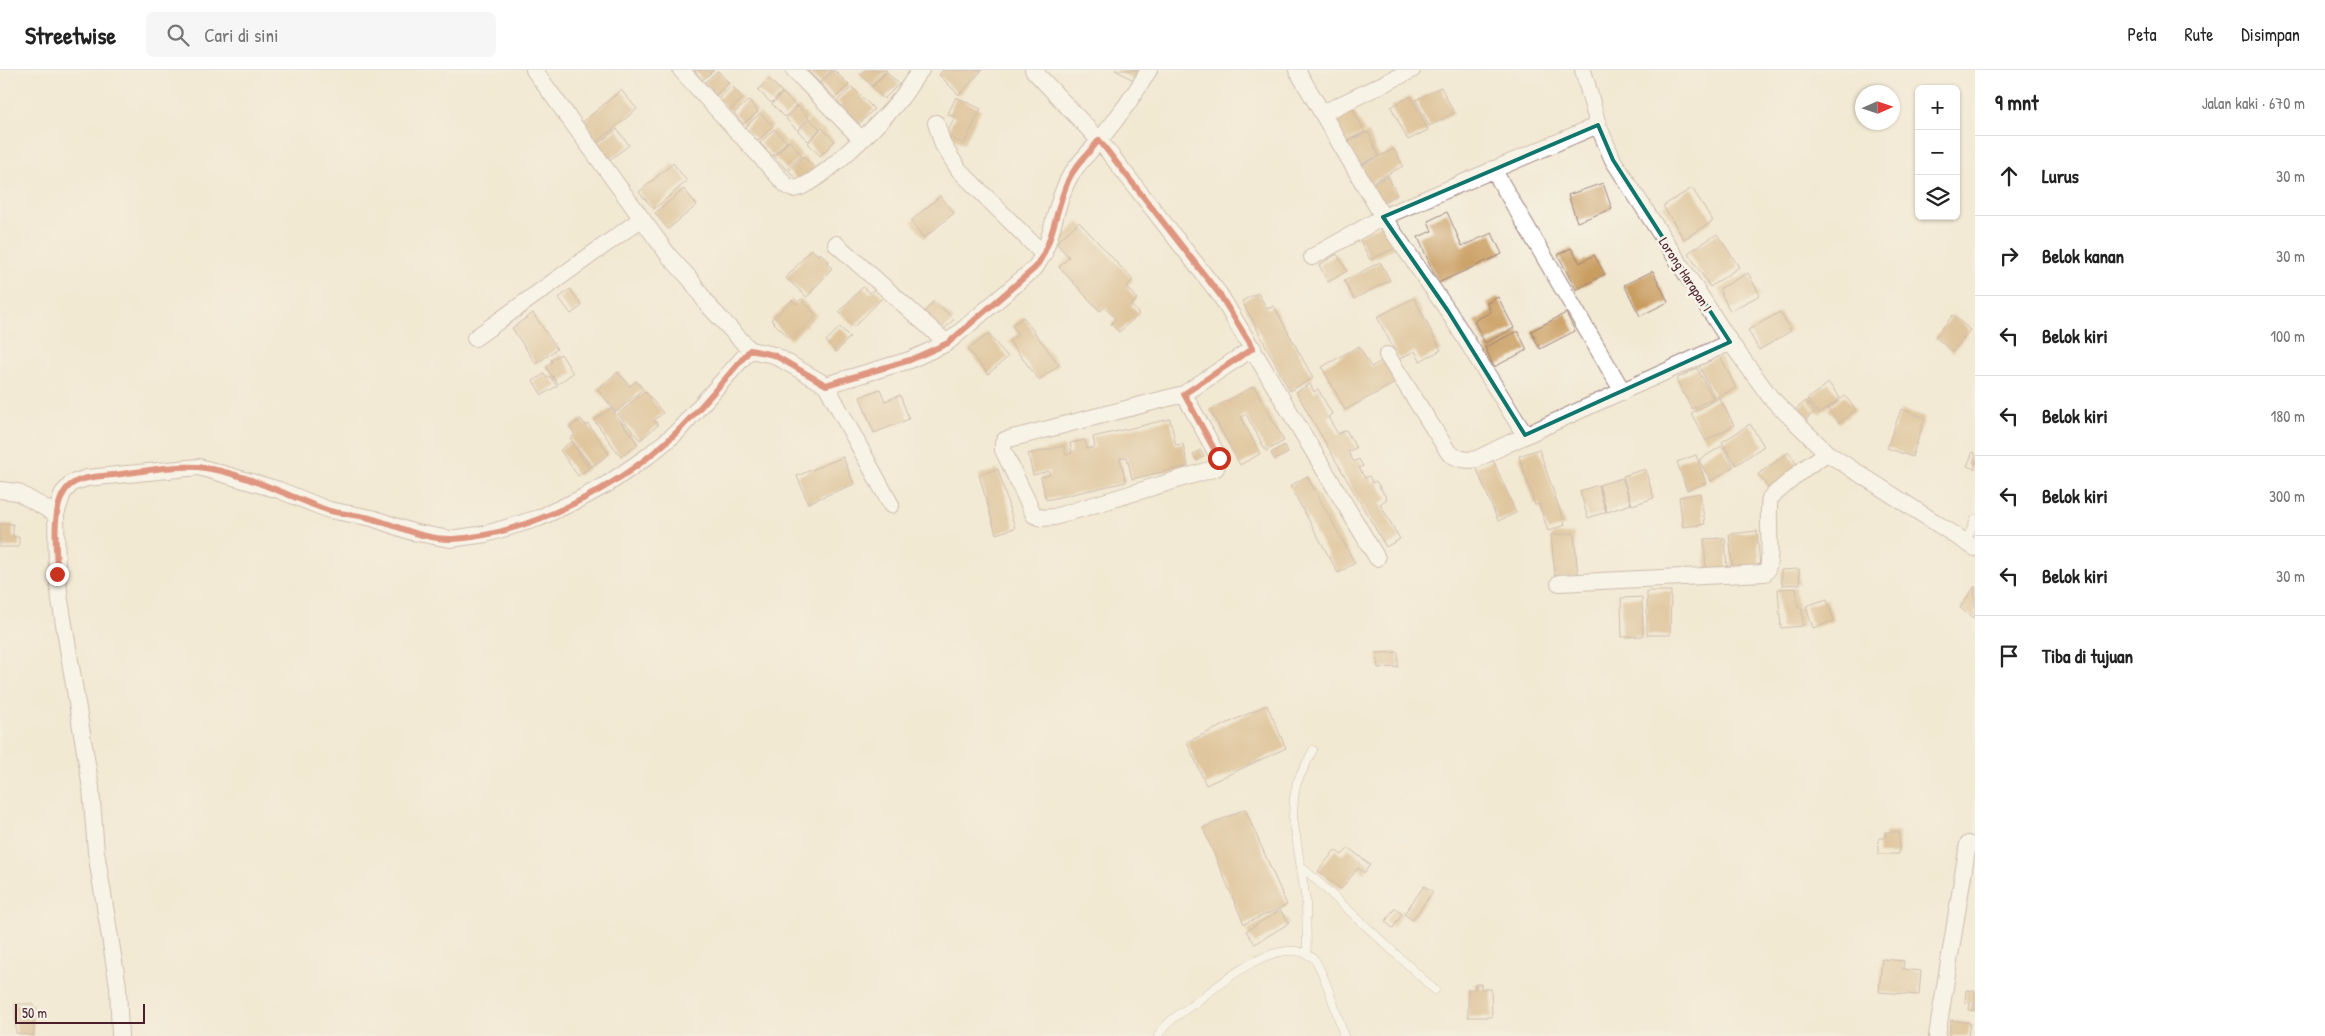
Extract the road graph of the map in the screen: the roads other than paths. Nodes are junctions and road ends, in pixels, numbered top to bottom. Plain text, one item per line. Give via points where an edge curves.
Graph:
1 (534, 70) edge
2 (681, 70) edge
3 (794, 70) edge
4 (1033, 70) edge
5 (1149, 70) edge
6 (1297, 70) edge
7 (1412, 70) edge
8 (1583, 70) edge
9 (917, 72) edge
10 (1323, 113) junction
11 (936, 123) dead end
12 (1598, 125) junction
13 (861, 139) junction
14 (1099, 140) junction
15 (1493, 169) junction
16 (1383, 217) junction
17 (641, 218) junction
18 (836, 244) dead end
19 (1044, 255) junction
20 (1312, 257) dead end
21 (475, 338) dead end
22 (1730, 342) junction
23 (948, 343) junction
24 (1253, 348) junction
25 (750, 350) junction
26 (1387, 355) dead end
27 (826, 385) junction
28 (1623, 392) junction
29 (1184, 394) junction
30 (1525, 435) junction
31 (1827, 454) junction
32 (0, 490) edge
33 (891, 505) dead end
34 (56, 514) junction
35 (1975, 519) edge
36 (1970, 545) edge
37 (1378, 558) dead end
38 (1558, 584) dead end
39 (1313, 750) dead end
40 (1968, 844) dead end
41 (1302, 866) junction
42 (1307, 954) junction
43 (1435, 990) dead end
44 (120, 1036) edge
45 (1158, 1036) edge
46 (1344, 1036) edge
47 (1937, 1036) edge

1 - 17 street
2 - 13 street via 793,190 808,185
3 - 13 street
4 - 14 street
5 - 14 street via 1132,100
6 - 10 street
7 - 10 street
8 - 12 street, Lorong Harapan I
9 - 13 street via 897,102
10 - 16 street
11 - 19 street via 943,146 959,170
12 - 15 street
12 - 22 street, Lorong Harapan I via 1613,160
14 - 19 street via 1069,178
14 - 24 street via 1220,295
15 - 16 street
15 - 28 street
16 - 20 street
16 - 30 street via 1448,311
17 - 21 street
17 - 25 street via 707,304
18 - 23 street
19 - 23 street via 1035,268
22 - 28 street
22 - 31 street, Lorong Harapan I via 1770,398
23 - 27 street via 910,360
24 - 29 street
24 - 37 street
25 - 27 street via 774,355
25 - 34 street via 676,433 648,456 578,500 539,518 486,534 450,539 412,532 372,518 329,510 279,490 199,467 87,478 72,483 63,493
26 - 30 street via 1449,453 1458,459 1477,459
27 - 33 street
28 - 30 street
29 - 29 street via 1005,440 1003,450 1034,515 1054,517 1216,468 1219,458
31 - 36 street, Lorong Harapan I
31 - 38 street via 1770,498 1770,565 1765,573
32 - 34 street via 17,492
34 - 44 street via 60,600 91,788 96,852 118,986
35 - 36 lane
39 - 41 lane via 1297,782 1294,797 1293,817
40 - 47 street
41 - 42 lane
41 - 43 lane
42 - 45 lane via 1293,951 1265,956 1238,970 1180,1014
42 - 46 lane via 1318,963

